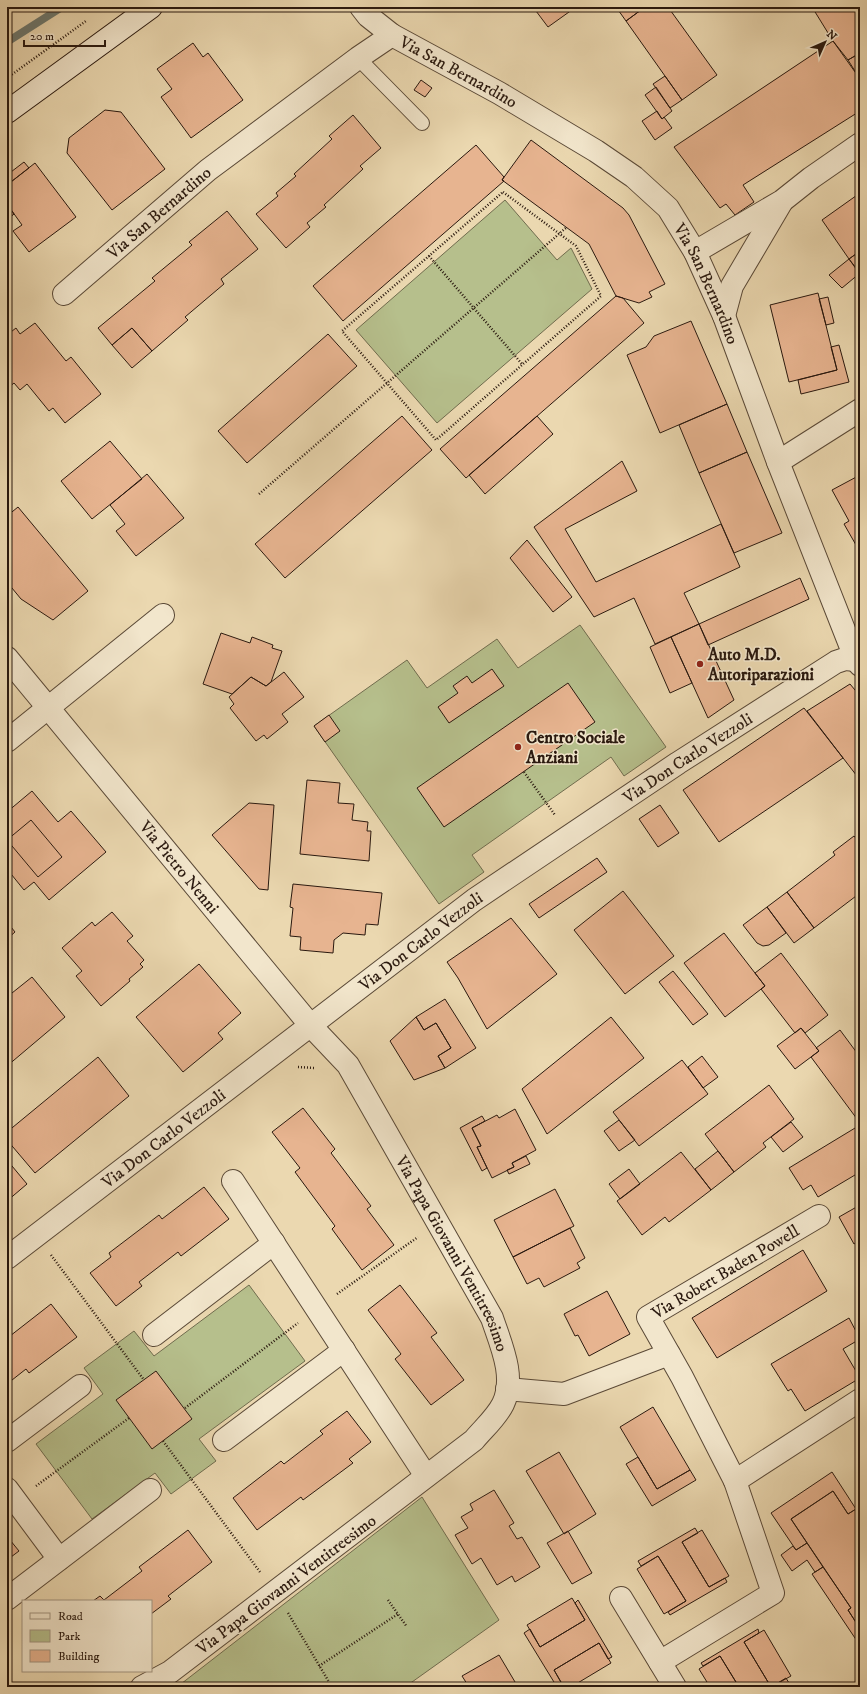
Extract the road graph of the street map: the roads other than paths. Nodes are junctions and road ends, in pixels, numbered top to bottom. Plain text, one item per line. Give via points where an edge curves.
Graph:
1 (150, 7) edge
2 (361, 7) edge
3 (392, 35) junction
4 (358, 58) junction
5 (7, 112) edge
6 (422, 123) dead end
7 (860, 144) edge
8 (782, 200) junction
9 (695, 252) junction
10 (64, 294) dead end
11 (724, 316) junction
12 (860, 410) edge
13 (778, 462) junction
14 (163, 615) dead end
15 (7, 658) edge
16 (859, 661) edge
17 (48, 708) junction
18 (7, 741) edge
19 (310, 1026) junction
20 (233, 1181) dead end
21 (819, 1216) dead end
22 (274, 1243) junction
23 (7, 1258) edge
24 (154, 1335) dead end
25 (344, 1350) junction
26 (669, 1354) junction
27 (80, 1386) dead end
28 (507, 1389) junction
29 (860, 1400) edge
30 (224, 1440) dead end
31 (7, 1441) edge
32 (426, 1476) junction
33 (735, 1481) junction
34 (150, 1490) dead end
35 (12, 1495) edge
36 (59, 1559) junction
37 (621, 1598) dead end
38 (7, 1599) edge
39 (660, 1662) junction
40 (142, 1687) edge
41 (675, 1687) edge

1 - 5 street
2 - 3 street, Via San Bernardino
3 - 4 street, Via San Bernardino
3 - 9 street, Via San Bernardino via 499,93 596,151 629,174 668,208
4 - 6 lane
4 - 10 street, Via San Bernardino via 208,170
7 - 8 street
8 - 9 street
8 - 11 street via 732,286
9 - 11 street, Via San Bernardino
11 - 13 street, Via San Bernardino
12 - 13 street
13 - 16 street, Via San Bernardino
14 - 17 street
15 - 17 street, Via Pietro Nenni
16 - 19 street, Via Don Carlo Vezzoli via 845,659 836,662 678,763 474,900
17 - 18 street
17 - 19 street, Via Pietro Nenni
19 - 23 street, Via Don Carlo Vezzoli
19 - 28 street, Via Papa Giovanni Ventitreesimo via 348,1065 492,1318 505,1357
20 - 22 street
21 - 26 street, Via Robert Baden Powell via 648,1317
22 - 24 street
22 - 25 street
25 - 30 street
25 - 32 street
26 - 28 street via 564,1394
26 - 33 street, Via Robert Baden Powell
27 - 31 street
28 - 32 street, Via Papa Giovanni Ventitreesimo via 503,1404 474,1440
29 - 33 street
32 - 40 street, Via Papa Giovanni Ventitreesimo via 170,1672
33 - 39 street, Via Robert Baden Powell via 773,1593
34 - 36 street
35 - 36 street
36 - 38 street
37 - 39 street
39 - 41 street

